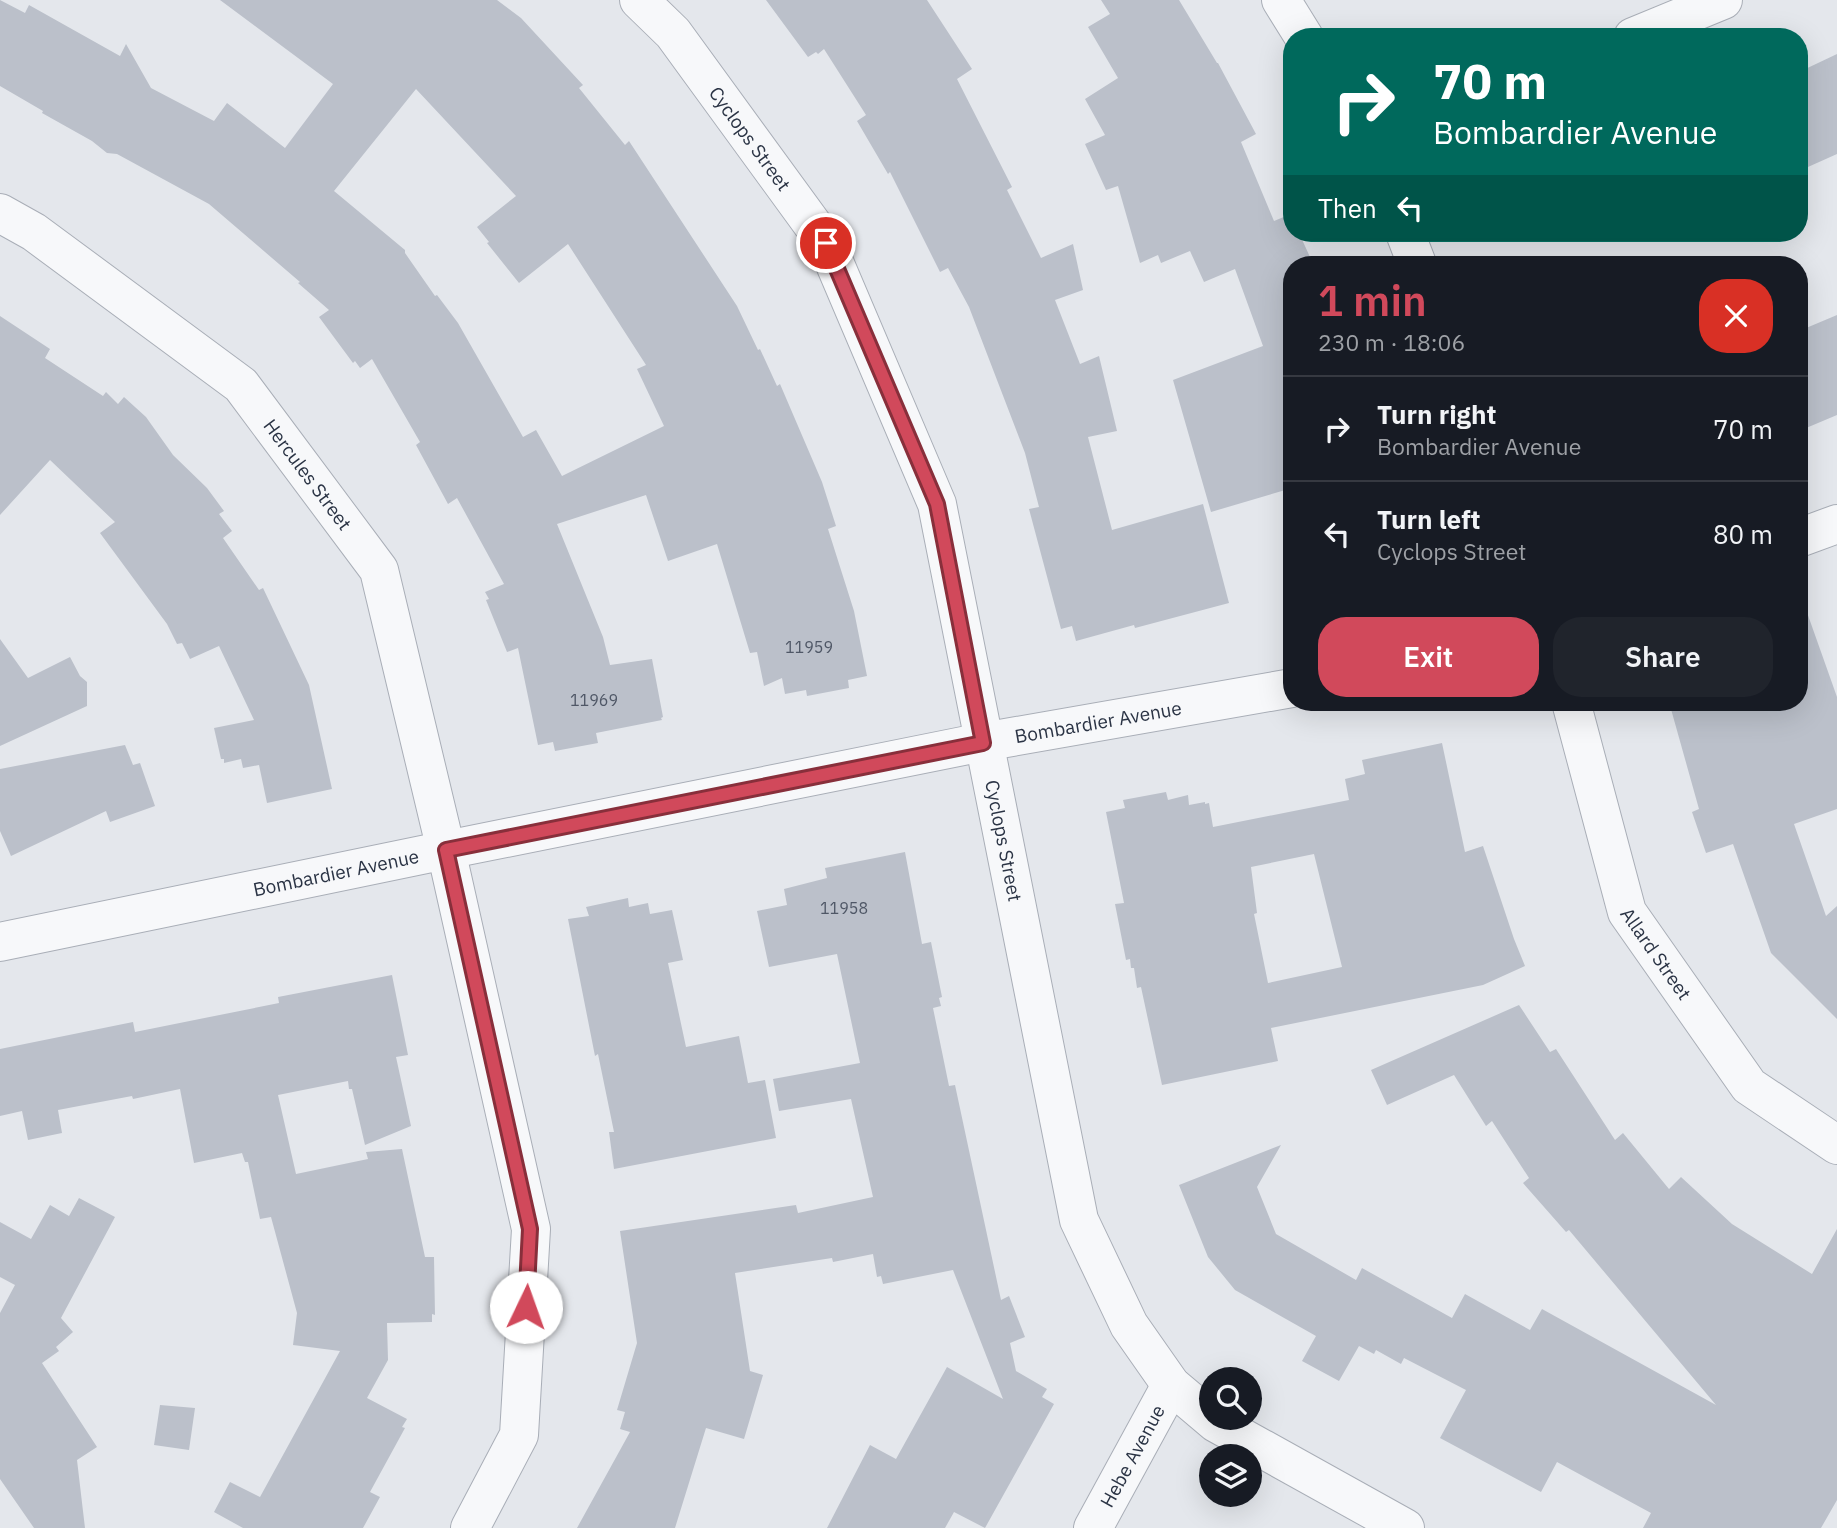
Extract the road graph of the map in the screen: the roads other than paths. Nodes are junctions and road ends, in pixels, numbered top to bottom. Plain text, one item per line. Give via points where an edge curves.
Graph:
1 (639, 0) edge
2 (1281, 0) edge
3 (1723, 0) edge
4 (1298, 28) edge
5 (1655, 28) edge
6 (0, 213) edge
7 (1837, 524) edge
8 (1808, 535) edge
9 (1283, 690) edge
10 (1573, 711) edge
11 (983, 743) junction
12 (446, 850) junction
13 (0, 942) edge
14 (1837, 1145) edge
15 (1171, 1385) junction
16 (470, 1528) edge
17 (1093, 1528) edge
18 (1405, 1528) edge

1 - 11 street, Cyclops Street via 673,33 826,243 937,504
2 - 4 street
3 - 5 street
6 - 12 street, Hercules Street via 34,232 241,385 379,570
7 - 8 street
9 - 11 street, Bombardier Avenue
10 - 14 street, Allard Street via 1627,912 1748,1086
11 - 12 street, Bombardier Avenue
11 - 15 street, Cyclops Street via 1079,1220 1129,1325
12 - 13 street, Bombardier Avenue
12 - 16 street, Hercules Street via 530,1229 519,1435
15 - 17 street, Hebe Avenue
15 - 18 street, Cyclops Street via 1216,1423

